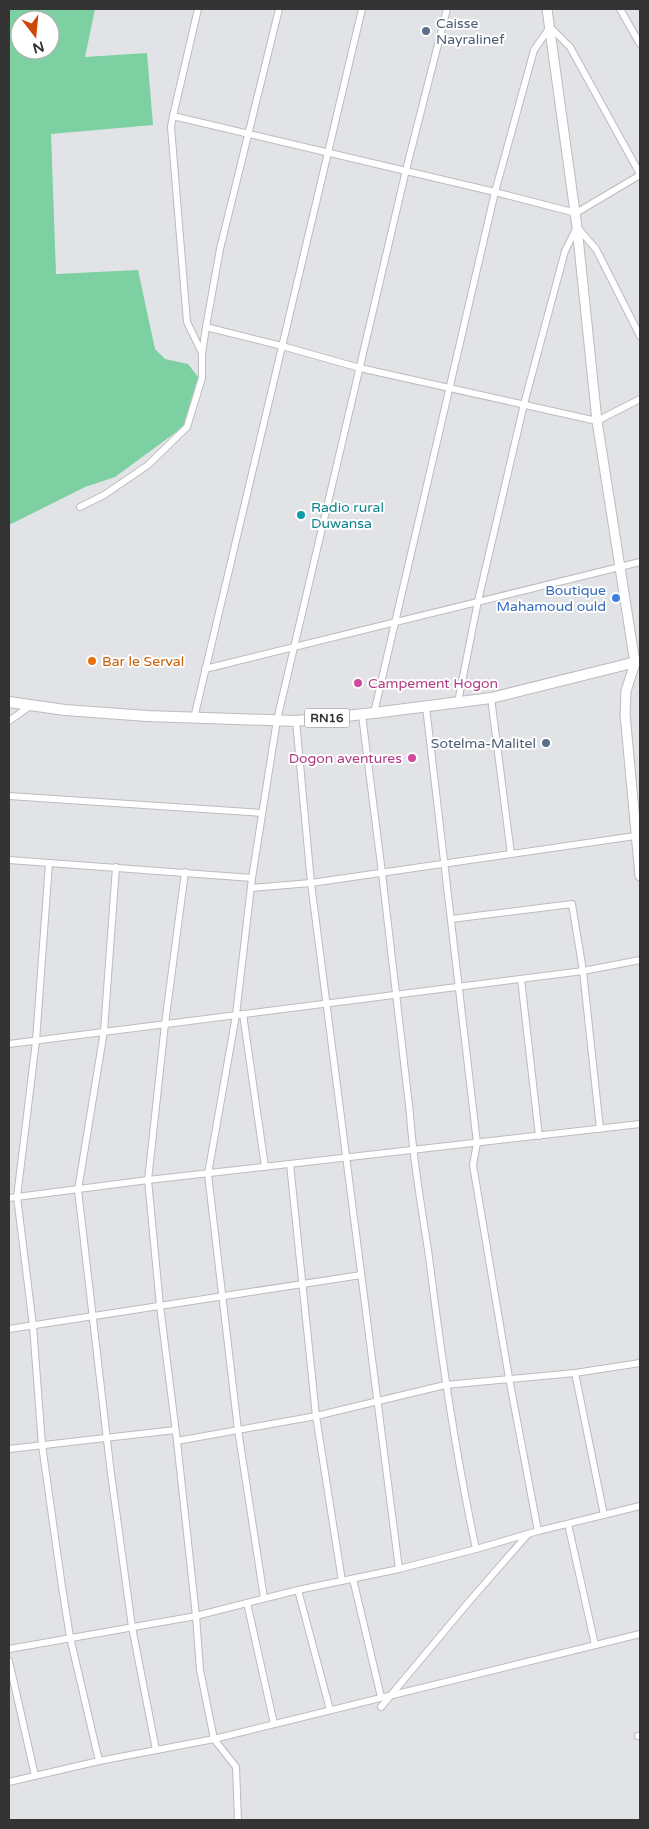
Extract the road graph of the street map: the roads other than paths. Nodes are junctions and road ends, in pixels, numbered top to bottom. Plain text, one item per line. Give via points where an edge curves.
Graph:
1 (198, 9) edge
2 (279, 9) edge
3 (362, 9) edge
4 (446, 9) edge
5 (547, 9) edge
6 (620, 9) edge
7 (550, 27) junction
8 (640, 44) edge
9 (172, 116) junction
10 (249, 133) junction
11 (328, 152) junction
12 (406, 170) junction
13 (640, 175) edge
14 (495, 192) junction
15 (576, 213) junction
16 (577, 226) junction
17 (206, 327) junction
18 (640, 336) edge
19 (282, 346) junction
20 (202, 354) junction
21 (360, 368) junction
22 (449, 387) junction
23 (640, 399) edge
24 (524, 404) junction
25 (597, 421) junction
26 (80, 506) dead end
27 (640, 562) edge
28 (619, 567) junction
29 (478, 601) junction
30 (395, 622) junction
31 (294, 647) junction
32 (638, 662) edge
33 (205, 669) junction
34 (491, 698) junction
35 (9, 702) edge
36 (458, 702) junction
37 (31, 705) junction
38 (426, 707) junction
39 (374, 713) junction
40 (362, 715) junction
41 (194, 718) junction
42 (277, 720) junction
43 (9, 721) edge
44 (296, 721) junction
45 (9, 796) edge
46 (262, 813) junction
47 (635, 836) junction
48 (639, 849) edge
49 (511, 854) junction
50 (9, 860) edge
51 (49, 863) junction
52 (444, 864) junction
53 (116, 867) junction
54 (185, 872) junction
55 (382, 873) junction
56 (640, 876) edge
57 (252, 878) junction
58 (311, 882) junction
59 (251, 888) junction
60 (451, 919) junction
61 (640, 960) edge
62 (583, 971) junction
63 (522, 978) junction
64 (460, 986) junction
65 (396, 994) junction
66 (327, 1003) junction
67 (240, 1015) junction
68 (164, 1024) junction
69 (104, 1031) junction
70 (36, 1041) junction
71 (9, 1044) edge
72 (640, 1124) edge
73 (600, 1129) junction
74 (539, 1136) junction
75 (477, 1143) junction
76 (413, 1150) junction
77 (346, 1158) junction
78 (290, 1164) junction
79 (265, 1167) junction
80 (208, 1174) junction
81 (148, 1180) junction
82 (78, 1190) junction
83 (16, 1197) junction
84 (9, 1198) edge
85 (361, 1275) junction
86 (303, 1284) junction
87 (222, 1297) junction
88 (160, 1306) junction
89 (93, 1317) junction
90 (33, 1326) junction
91 (9, 1330) edge
92 (640, 1363) edge
93 (575, 1373) junction
94 (509, 1378) junction
95 (445, 1385) junction
96 (378, 1402) junction
97 (316, 1416) junction
98 (175, 1430) junction
99 (238, 1430) junction
100 (107, 1437) junction
101 (177, 1441) junction
102 (42, 1445) junction
103 (9, 1449) edge
104 (640, 1506) edge
105 (604, 1515) junction
106 (568, 1524) junction
107 (538, 1531) junction
108 (529, 1533) junction
109 (476, 1549) junction
110 (399, 1569) junction
111 (353, 1578) junction
112 (342, 1581) junction
113 (298, 1590) junction
114 (264, 1598) junction
115 (247, 1603) junction
116 (196, 1616) junction
117 (132, 1627) junction
118 (640, 1634) edge
119 (70, 1638) junction
120 (595, 1645) junction
121 (9, 1649) edge
122 (9, 1661) edge
123 (393, 1695) junction
124 (381, 1697) junction
125 (381, 1707) dead end
126 (330, 1710) junction
127 (274, 1724) junction
128 (214, 1739) junction
129 (156, 1750) junction
130 (99, 1761) junction
131 (35, 1776) junction
132 (9, 1782) edge
133 (238, 1820) edge

1 - 9 street
2 - 10 street
3 - 11 street
4 - 12 street
5 - 7 main road
6 - 8 street
7 - 13 street via 570,48
7 - 14 street via 534,50
7 - 15 main road
9 - 10 street
9 - 20 street via 187,322
10 - 11 street
10 - 17 street via 220,249
11 - 12 street
11 - 19 street
12 - 14 street
12 - 21 street
13 - 15 street
14 - 15 street
14 - 22 street
15 - 16 main road
16 - 18 street via 596,249
16 - 24 street via 565,251
16 - 25 main road
17 - 19 street
17 - 20 street
19 - 21 street
19 - 33 street
20 - 26 street via 202,378 188,427 148,465 104,495
21 - 22 street
21 - 31 street
22 - 24 street
22 - 30 street
23 - 25 street
24 - 25 street
24 - 29 street
25 - 28 main road
27 - 28 street
28 - 29 street
28 - 32 main road
29 - 30 street
29 - 36 street
30 - 31 street
30 - 39 street
31 - 33 street
31 - 42 street
32 - 34 main road, RN16
32 - 47 main road via 626,691
33 - 41 street
34 - 36 main road, RN16
34 - 49 street
35 - 37 main road, RN16
36 - 38 main road, RN16
37 - 41 main road, RN16
37 - 43 street
38 - 39 main road, RN16
38 - 52 street
39 - 40 main road, RN16
40 - 44 main road, RN16
40 - 55 street
41 - 42 main road, RN16
42 - 44 main road, RN16
42 - 46 street
44 - 58 street
45 - 46 street
46 - 57 street
47 - 48 main road
47 - 49 street
48 - 56 main road
49 - 52 street
50 - 51 street
51 - 53 street
51 - 70 street
52 - 55 street
52 - 60 street
53 - 54 street
53 - 69 street
54 - 57 street
54 - 68 street
55 - 58 street
55 - 65 street
57 - 59 street
58 - 59 street
58 - 66 street
59 - 67 street
60 - 62 street via 572,904
60 - 64 street
61 - 62 street
62 - 63 street
62 - 73 street
63 - 64 street
63 - 74 street
64 - 65 street
64 - 75 street
65 - 66 street
65 - 76 street
66 - 67 street
66 - 77 street
67 - 68 street
67 - 79 street
67 - 80 street
68 - 69 street
68 - 81 street
69 - 70 street
69 - 82 street
70 - 71 street
70 - 83 street
72 - 73 street
73 - 74 street
74 - 75 street
75 - 76 street
75 - 94 street via 473,1165
76 - 77 street
76 - 95 street
77 - 78 street
77 - 85 street
78 - 79 street
78 - 86 street
79 - 80 street
80 - 81 street
80 - 87 street
81 - 82 street
81 - 88 street
82 - 83 street
82 - 89 street
83 - 84 street
83 - 90 street
85 - 86 street
85 - 96 street
86 - 87 street
86 - 97 street
87 - 88 street
87 - 99 street
88 - 89 street
88 - 98 street
89 - 90 street
89 - 100 street
90 - 91 street
90 - 102 street
92 - 93 street
93 - 94 street
93 - 105 street
94 - 95 street
94 - 107 street
95 - 96 street
95 - 109 street
96 - 97 street
96 - 110 street
97 - 99 street
97 - 112 street
98 - 100 street
98 - 101 street
99 - 101 street
99 - 114 street
100 - 102 street
100 - 117 street
101 - 116 street
102 - 103 street
102 - 119 street
104 - 105 street
105 - 106 street
106 - 107 street
106 - 120 street
107 - 108 street
108 - 109 street
108 - 123 street
109 - 110 street
110 - 111 street
111 - 112 street
111 - 124 street
112 - 113 street
113 - 114 street
113 - 126 street
114 - 115 street
115 - 116 street
115 - 127 street
116 - 117 street
116 - 128 street via 200,1670
117 - 119 street
117 - 129 street
118 - 120 street
119 - 121 street
119 - 130 street
120 - 123 street
122 - 131 street
123 - 124 street
123 - 125 street
124 - 126 street
126 - 127 street
127 - 128 street
128 - 129 street
128 - 133 street via 236,1767
129 - 130 street
130 - 131 street
131 - 132 street

